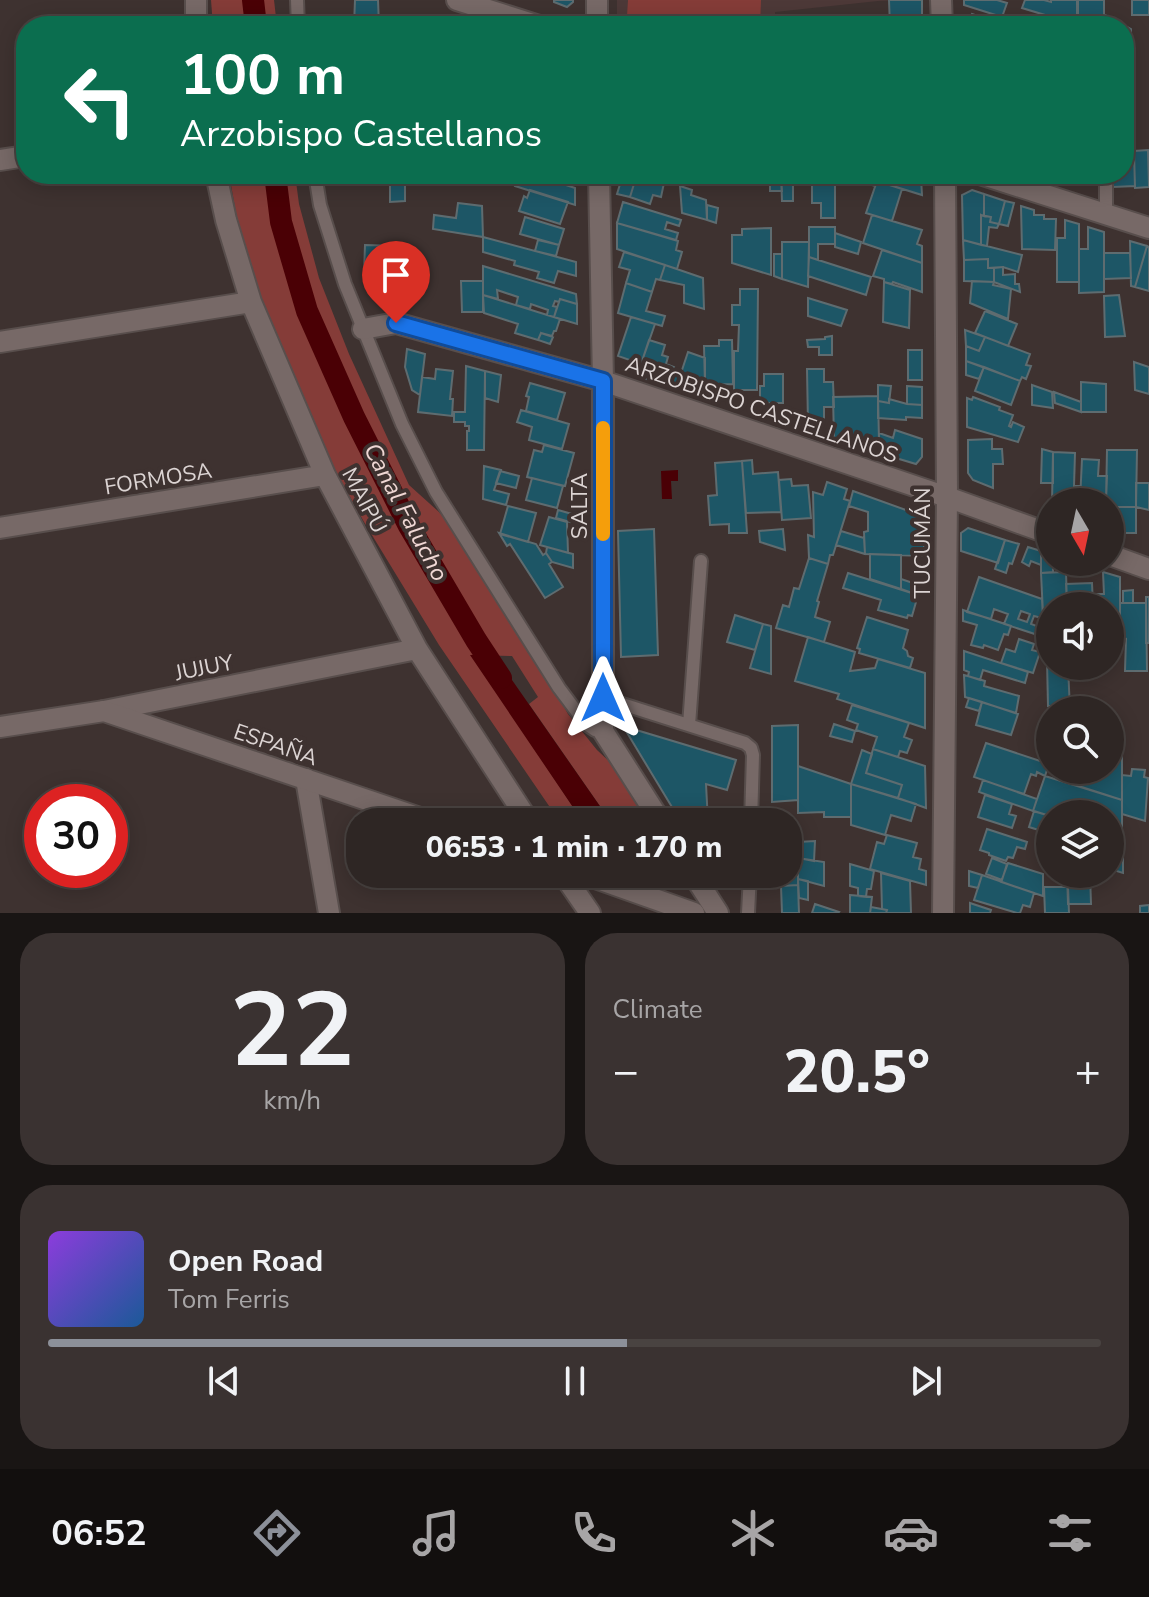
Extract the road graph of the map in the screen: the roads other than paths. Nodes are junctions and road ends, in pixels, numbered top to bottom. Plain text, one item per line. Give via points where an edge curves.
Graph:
1 (457, 0) edge
2 (507, 16) edge
3 (218, 184) edge
4 (317, 184) edge
5 (599, 184) edge
6 (945, 184) edge
7 (1012, 184) edge
8 (1106, 184) edge
9 (1106, 214) junction
10 (1149, 228) edge
11 (251, 302) junction
12 (363, 329) junction
13 (0, 342) edge
14 (603, 381) junction
15 (325, 475) junction
16 (947, 497) junction
17 (0, 528) edge
18 (1036, 529) edge
19 (1124, 560) edge
20 (701, 561) dead end
21 (1149, 569) edge
22 (417, 649) junction
23 (603, 698) junction
24 (104, 711) junction
25 (689, 725) junction
26 (0, 727) edge
27 (603, 731) junction
28 (306, 779) junction
29 (391, 808) edge
30 (520, 808) edge
31 (652, 808) edge
32 (751, 808) edge
33 (573, 888) edge
34 (623, 888) edge
35 (702, 888) edge
36 (749, 888) edge
37 (329, 913) edge
38 (590, 913) edge
39 (694, 913) edge
40 (718, 913) edge
41 (748, 913) edge
42 (943, 913) edge

1 - 2 street
3 - 11 street, MAIPÚ
4 - 12 lane
5 - 14 street, SALTA
6 - 16 street, TUCUMÁN
7 - 9 street
8 - 9 lane
9 - 10 street
11 - 13 street
11 - 15 street, MAIPÚ
12 - 14 street, ARZOBISPO CASTELLANOS via 396,323
12 - 27 lane via 436,492 559,688 586,724
14 - 16 street, ARZOBISPO CASTELLANOS
14 - 23 street, SALTA
15 - 17 street, FORMOSA
15 - 22 street, MAIPÚ
16 - 18 street, ARZOBISPO CASTELLANOS
16 - 42 street, TUCUMÁN
19 - 21 street
20 - 25 lane
22 - 24 street, JUJUY
22 - 30 street, MAIPÚ
23 - 25 lane
23 - 27 street, SALTA
24 - 26 street, JUJUY
24 - 28 street, ESPAÑA
25 - 32 lane via 751,748
27 - 31 street
28 - 29 street, ESPAÑA
28 - 37 street
33 - 38 street
34 - 39 street
35 - 40 street
36 - 41 lane

